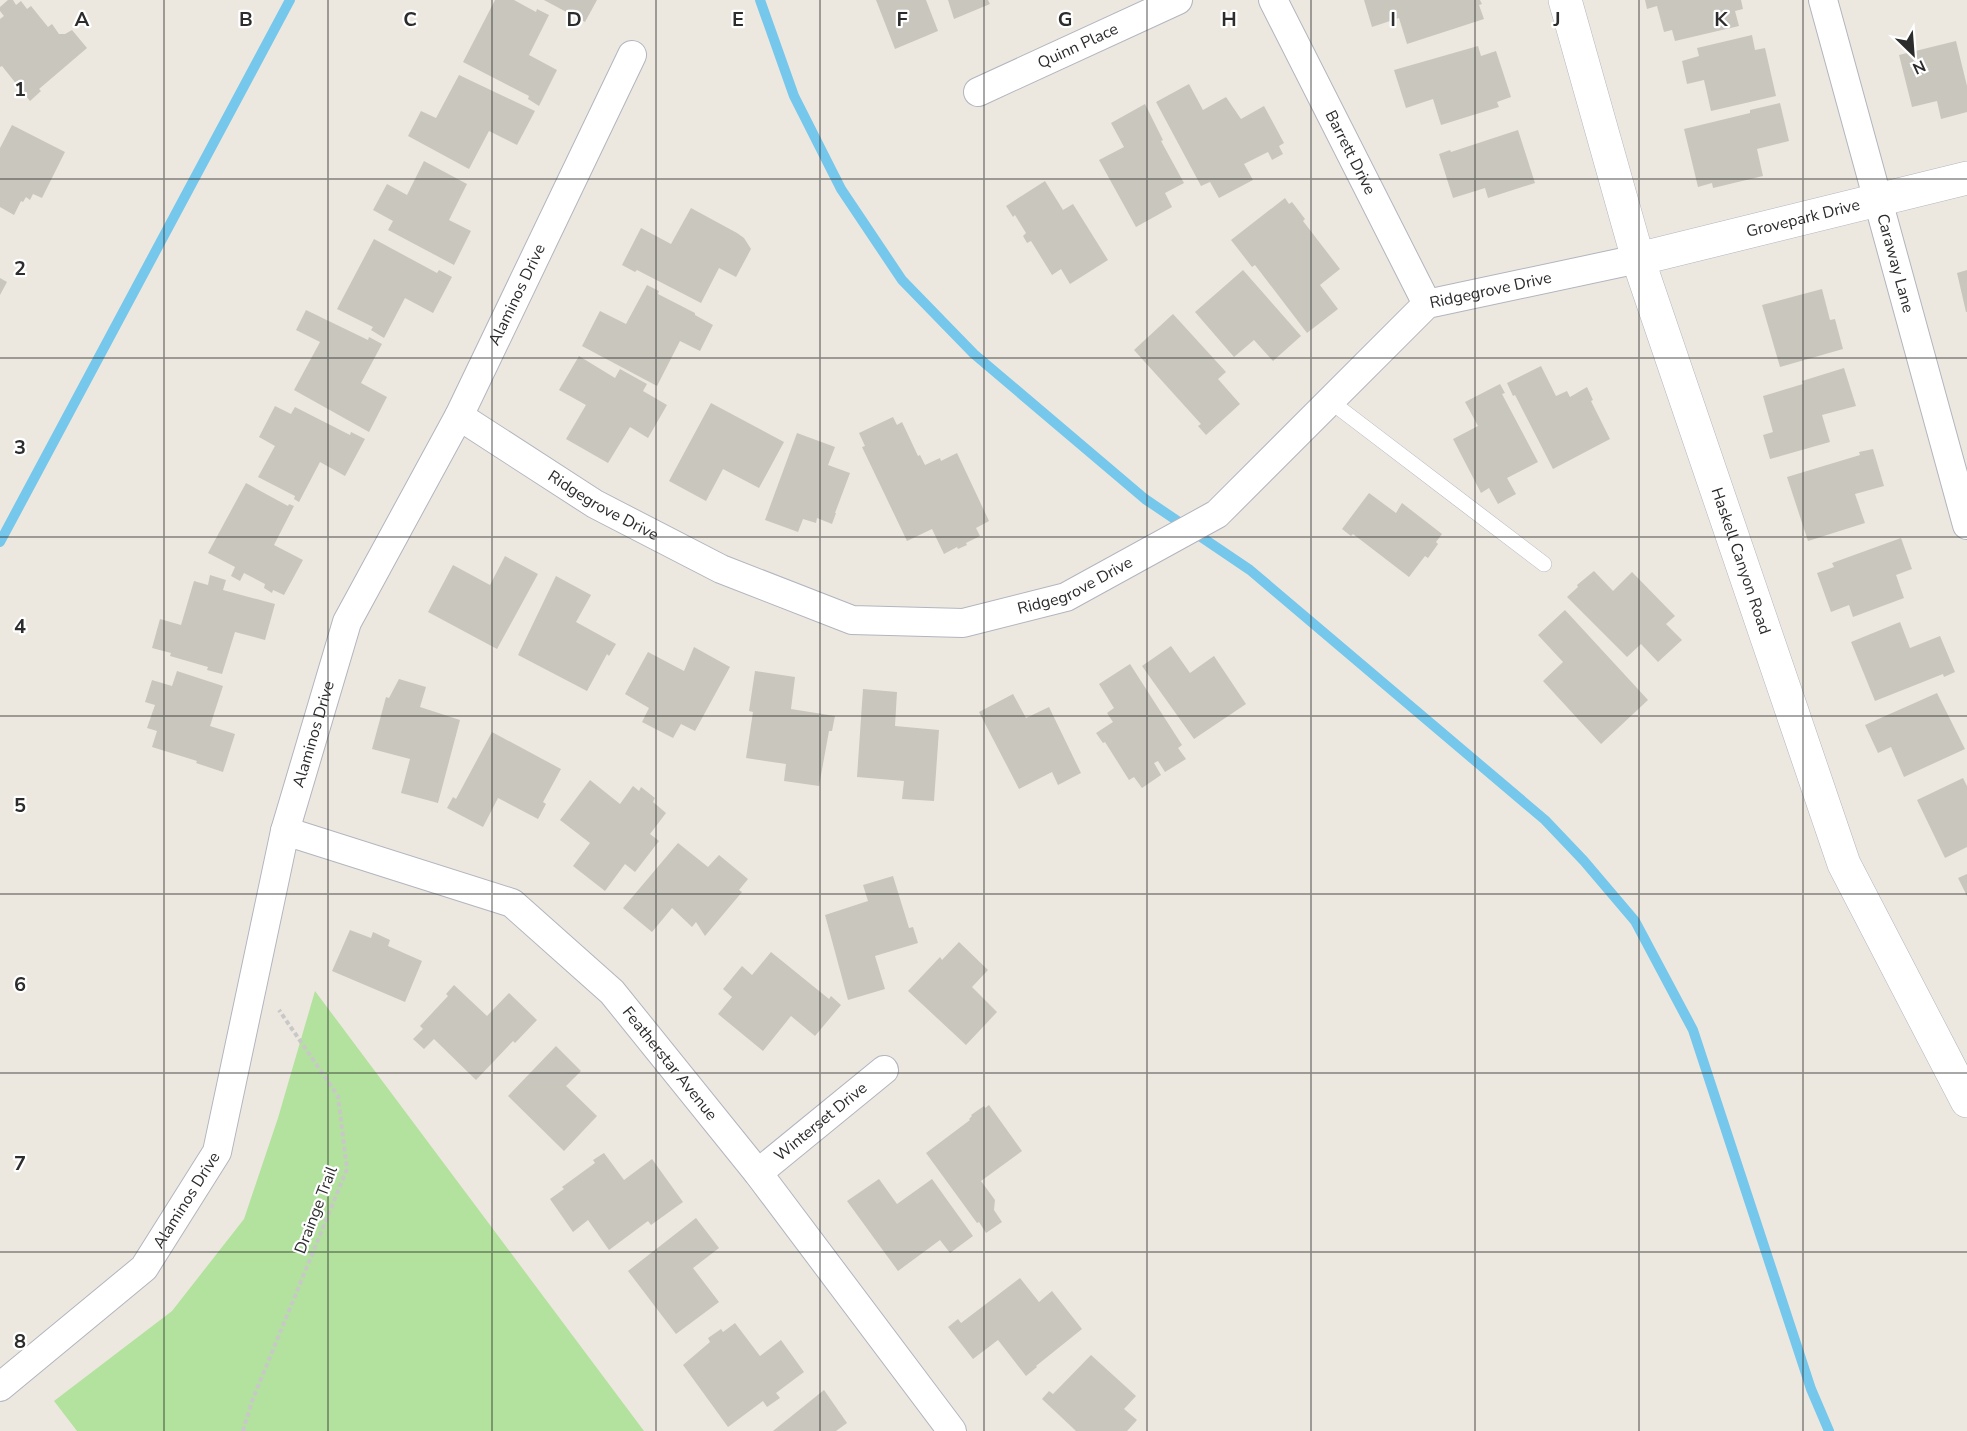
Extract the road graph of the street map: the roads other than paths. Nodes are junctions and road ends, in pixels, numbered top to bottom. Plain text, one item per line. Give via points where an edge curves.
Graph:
1 (1178, 0) edge
2 (1273, 0) edge
3 (1565, 0) edge
4 (1823, 0) edge
5 (632, 56) dead end
6 (978, 92) dead end
7 (1967, 178) edge
8 (1878, 199) junction
9 (1638, 259) junction
10 (1427, 304) junction
11 (1330, 401) junction
12 (459, 416) junction
13 (1967, 525) edge
14 (1545, 564) dead end
15 (285, 831) junction
16 (884, 1070) dead end
17 (1967, 1101) edge
18 (758, 1173) junction
19 (0, 1387) edge
20 (952, 1431) edge

1 - 6 street, Quinn Place
2 - 10 street, Barrett Drive
3 - 9 main road, Haskell Canyon Road
4 - 8 street, Caraway Lane
5 - 12 street, Alaminos Drive
7 - 8 main road, Grovepark Drive
8 - 9 main road, Grovepark Drive
8 - 13 street, Caraway Lane
9 - 10 street, Ridgegrove Drive
9 - 17 main road, Haskell Canyon Road via 1844,864
10 - 11 street, Ridgegrove Drive
11 - 12 street, Ridgegrove Drive via 1217,514 1066,597 963,623 852,620 721,569 595,504
11 - 14 lane
12 - 15 street, Alaminos Drive via 347,622
15 - 18 street, Featherstar Avenue via 512,903 612,992
15 - 19 street, Alaminos Drive via 217,1152 144,1268
16 - 18 street, Winterset Drive
18 - 20 street, Featherstar Avenue

